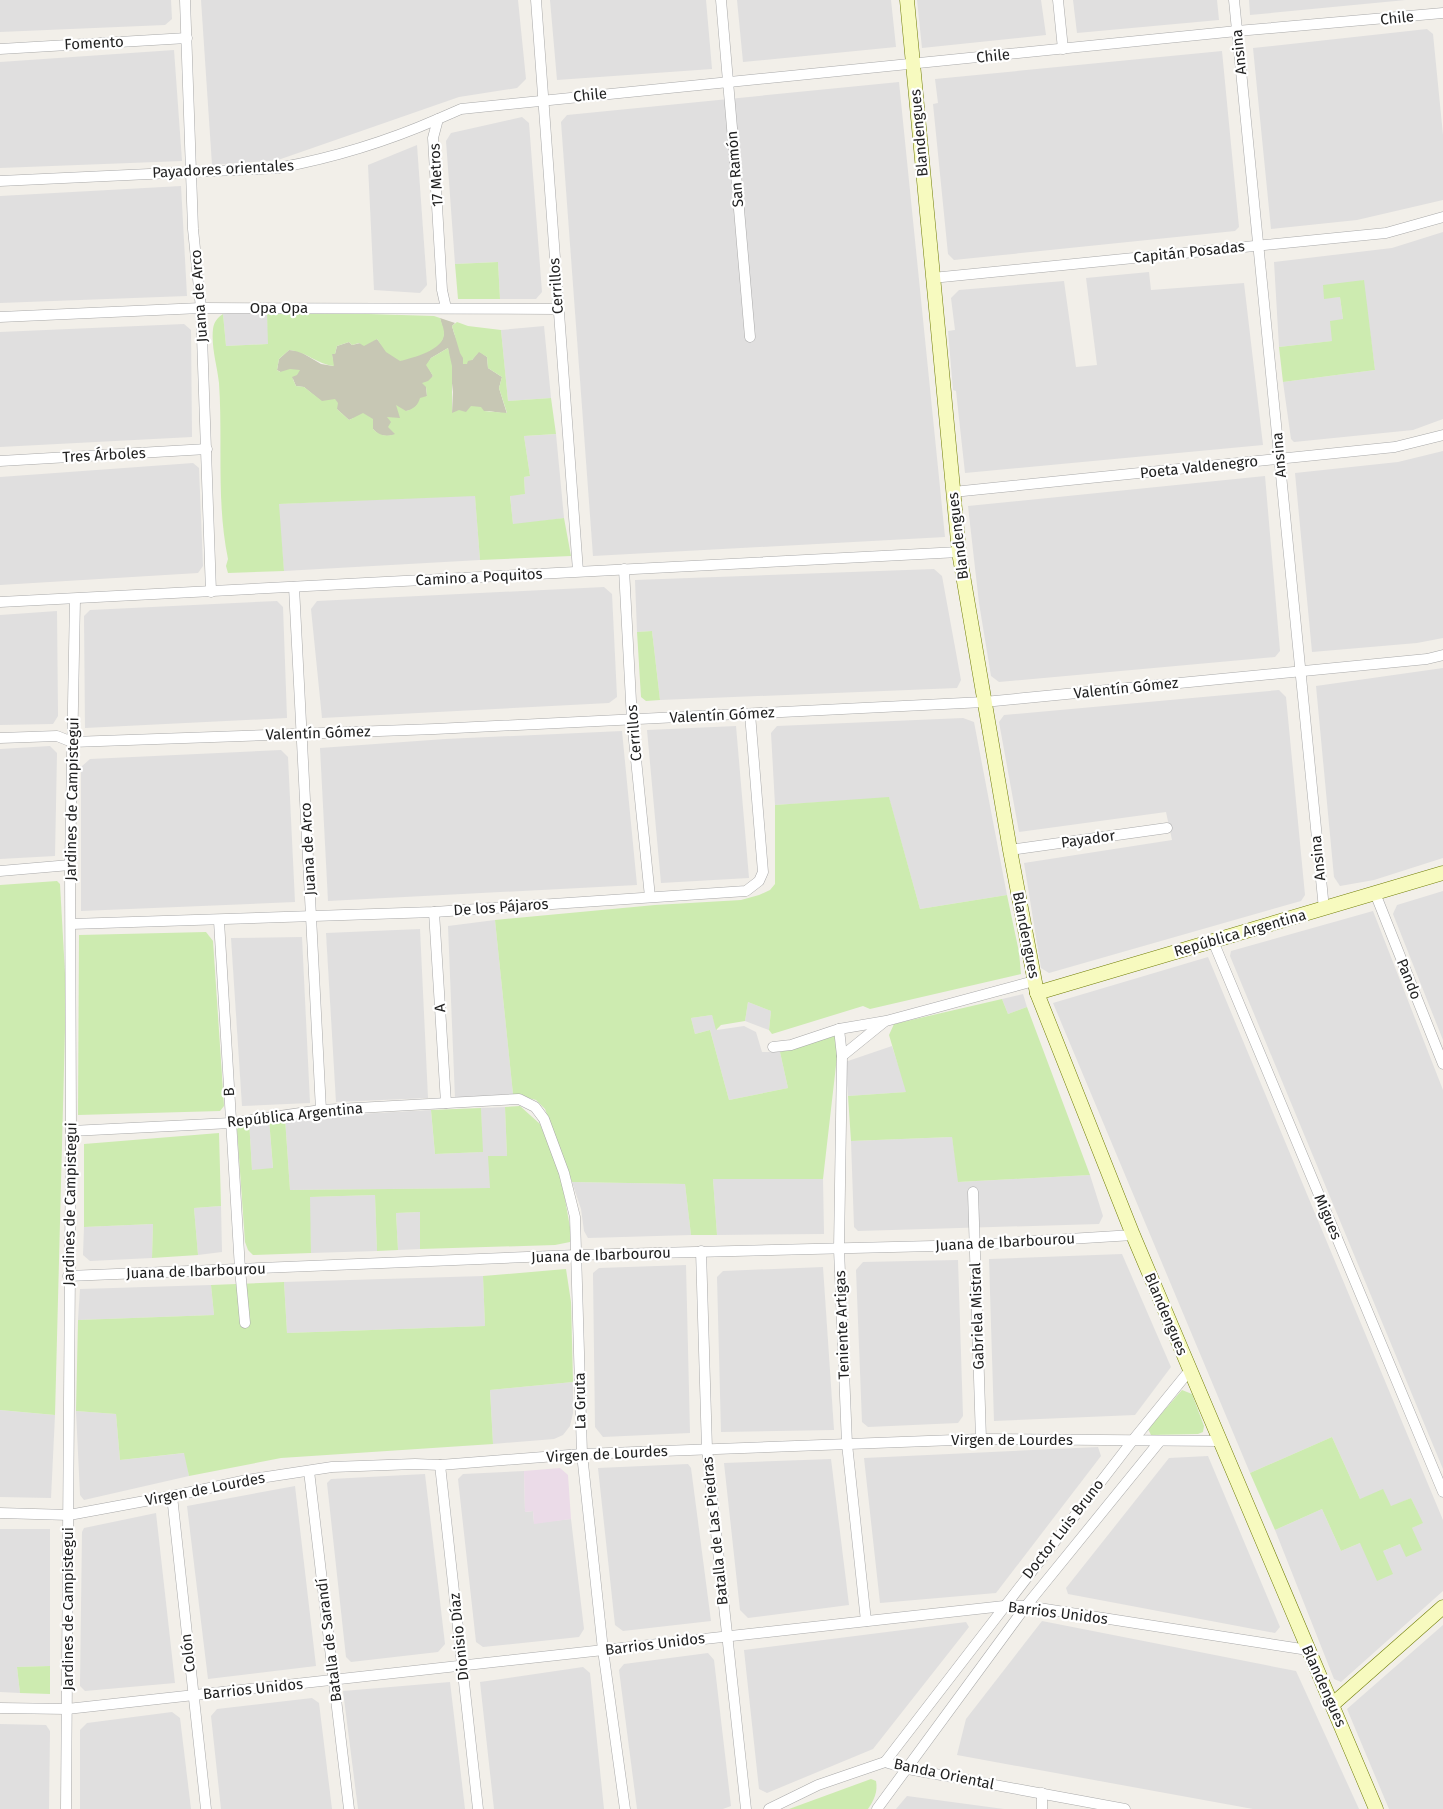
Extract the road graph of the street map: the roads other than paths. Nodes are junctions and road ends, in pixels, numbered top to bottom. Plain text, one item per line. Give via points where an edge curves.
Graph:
1 (185, 0) edge
2 (536, 0) edge
3 (721, 0) edge
4 (907, 0) edge
5 (1058, 0) edge
6 (1234, 0) edge
7 (1443, 14) edge
8 (1237, 31) junction
9 (187, 38) junction
10 (0, 49) edge
11 (1063, 49) junction
12 (913, 64) junction
13 (728, 82) junction
14 (544, 99) junction
15 (438, 119) junction
16 (191, 171) junction
17 (0, 181) edge
18 (1443, 217) edge
19 (1259, 246) junction
20 (932, 278) junction
21 (201, 308) junction
22 (446, 308) junction
23 (558, 309) junction
24 (0, 317) edge
25 (750, 337) dead end
26 (1443, 436) edge
27 (208, 449) junction
28 (1279, 458) junction
29 (0, 461) edge
30 (953, 492) junction
31 (959, 552) junction
32 (624, 569) junction
33 (578, 571) junction
34 (294, 587) junction
35 (211, 592) junction
36 (75, 599) junction
37 (0, 602) edge
38 (1443, 655) edge
39 (1299, 670) junction
40 (984, 702) junction
41 (750, 714) junction
42 (632, 720) junction
43 (303, 734) junction
44 (0, 738) edge
45 (72, 742) junction
46 (1167, 828) dead end
47 (1010, 850) junction
48 (70, 865) junction
49 (0, 871) edge
50 (1443, 873) edge
51 (1375, 893) junction
52 (650, 897) junction
53 (1324, 909) junction
54 (434, 912) junction
55 (311, 917) junction
56 (219, 921) junction
57 (71, 924) junction
58 (1213, 941) junction
59 (1036, 987) junction
60 (886, 1021) junction
61 (839, 1029) junction
62 (773, 1046) dead end
63 (842, 1056) junction
64 (1443, 1064) edge
65 (519, 1099) joint
66 (446, 1103) junction
67 (321, 1110) junction
68 (231, 1123) junction
69 (71, 1131) junction
70 (973, 1192) dead end
71 (1132, 1235) junction
72 (974, 1245) junction
73 (840, 1249) junction
74 (701, 1251) junction
75 (577, 1255) junction
76 (240, 1269) junction
77 (68, 1276) junction
78 (246, 1323) dead end
79 (1190, 1370) junction
80 (981, 1439) junction
81 (1133, 1440) junction
82 (1160, 1441) junction
83 (1219, 1441) junction
84 (847, 1444) junction
85 (707, 1449) junction
86 (582, 1454) junction
87 (440, 1465) junction
88 (309, 1471) junction
89 (1443, 1492) edge
90 (172, 1496) junction
91 (0, 1513) edge
92 (68, 1515) junction
93 (1004, 1606) junction
94 (1026, 1606) junction
95 (1443, 1607) edge
96 (866, 1620) junction
97 (727, 1636) junction
98 (602, 1650) junction
99 (1308, 1650) junction
100 (462, 1666) junction
101 (333, 1681) junction
102 (192, 1695) junction
103 (1333, 1704) junction
104 (0, 1708) edge
105 (67, 1709) junction
106 (885, 1762) junction
107 (908, 1769) junction
108 (1042, 1793) junction
109 (66, 1809) edge
110 (206, 1809) edge
111 (349, 1809) edge
112 (478, 1809) edge
113 (625, 1809) edge
114 (746, 1809) edge
115 (769, 1809) edge
116 (877, 1809) edge
117 (1042, 1809) edge
118 (1126, 1809) edge
119 (1376, 1809) edge

1 - 9 street, Juana de Arco
2 - 14 street, Cerrillos
3 - 13 street, San Ramón
4 - 12 street, Blandengues
5 - 11 street
6 - 8 street, Ansina
7 - 8 street, Chile
8 - 11 street, Chile
8 - 19 street, Ansina
9 - 10 street, Fomento
9 - 16 street, Juana de Arco
11 - 12 street, Chile
12 - 13 street, Chile
12 - 20 street, Blandengues
13 - 14 street, Chile
13 - 25 street, San Ramón
14 - 15 street via 461,109
14 - 23 street, Cerrillos
15 - 16 street, Payadores orientales via 412,131 302,164
15 - 22 street, 17 Metros via 433,138 442,290
16 - 17 street, Payadores orientales
16 - 21 street, Juana de Arco
18 - 19 street, Capitán Posadas via 1386,233
19 - 20 street, Capitán Posadas
19 - 28 street, Ansina
20 - 30 street, Blandengues
21 - 22 street, Opa Opa
21 - 24 street, Opa Opa
21 - 27 street, Juana de Arco
22 - 23 street, Opa Opa
23 - 33 street, Cerrillos
26 - 28 street, Poeta Valdenegro via 1395,447
27 - 29 street, Tres Árboles
27 - 35 street, Juana de Arco
28 - 30 street, Poeta Valdenegro
28 - 39 street, Ansina
30 - 31 street, Blandengues
31 - 32 street, Camino a Poquitos
31 - 40 street, Blandengues
32 - 33 street, Camino a Poquitos
32 - 42 street, Cerrillos
33 - 34 street, Camino a Poquitos
34 - 35 street, Camino a Poquitos
34 - 43 street, Juana de Arco
35 - 36 street, Camino a Poquitos
36 - 37 street, Camino a Poquitos
36 - 45 street, Jardines de Campistegui
38 - 39 street, Valentín Gómez
39 - 40 street, Valentín Gómez
39 - 53 street, Ansina
40 - 41 street, Valentín Gómez
40 - 47 street, Blandengues
41 - 42 street, Valentín Gómez
41 - 52 street, De los Pájaros via 763,872 759,881 738,893
42 - 43 street, Valentín Gómez
42 - 52 street, Cerrillos
43 - 45 street, Valentín Gómez
43 - 55 street, Juana de Arco
44 - 45 street, Valentín Gómez via 57,736
45 - 48 street, Jardines de Campistegui
46 - 47 street, Payador
47 - 59 street, Blandengues
48 - 49 street
48 - 57 street, Jardines de Campistegui
50 - 51 street, República Argentina
51 - 53 street, República Argentina
51 - 64 street, Pando
52 - 54 street, De los Pájaros
53 - 58 street, República Argentina
54 - 55 street, De los Pájaros
54 - 66 street, A
55 - 56 street, De los Pájaros
55 - 67 street, Juana de Arco
56 - 57 street, De los Pájaros
56 - 68 street, B
57 - 69 street, Jardines de Campistegui
58 - 59 street, República Argentina
58 - 89 street, Migues
59 - 60 street, República Argentina
59 - 71 street, Blandengues
60 - 61 street, República Argentina
60 - 63 street
61 - 62 street, República Argentina via 791,1045
61 - 63 street, Teniente Artigas
63 - 73 street, Teniente Artigas
65 - 66 street, República Argentina
65 - 75 street, La Gruta via 535,1108 544,1119 564,1173 575,1217
66 - 67 street, República Argentina
67 - 68 street, República Argentina
68 - 69 street, República Argentina
68 - 76 street, B
69 - 77 street, Jardines de Campistegui
70 - 72 street, Gabriela Mistral
71 - 72 street, Juana de Ibarbourou
71 - 79 street, Blandengues
72 - 73 street, Juana de Ibarbourou
72 - 80 street, Gabriela Mistral
73 - 74 street, Juana de Ibarbourou
73 - 84 street, Teniente Artigas
74 - 75 street, Juana de Ibarbourou
74 - 85 street, Batalla de Las Piedras
75 - 76 street, Juana de Ibarbourou
75 - 86 street, La Gruta
76 - 77 street, Juana de Ibarbourou
76 - 78 street, B
77 - 92 street, Jardines de Campistegui
79 - 81 street, Doctor Luis Bruno
79 - 83 street, Blandengues
80 - 81 street, Virgen de Lourdes
80 - 84 street, Virgen de Lourdes
81 - 82 street, Virgen de Lourdes
81 - 93 street, Doctor Luis Bruno
82 - 83 street, Virgen de Lourdes
82 - 94 street, Doctor Luis Bruno
83 - 99 street, Blandengues
84 - 85 street, Virgen de Lourdes
84 - 96 street, Teniente Artigas
85 - 86 street, Virgen de Lourdes
85 - 97 street, Batalla de Las Piedras
86 - 87 street, Virgen de Lourdes
86 - 98 street, La Gruta
87 - 88 street, Virgen de Lourdes via 341,1466
87 - 100 street, Dionisio Díaz
88 - 90 street, Virgen de Lourdes
88 - 101 street, Batalla de Sarandí
90 - 92 street, Virgen de Lourdes
90 - 102 street, Colón
91 - 92 street, Virgen de Lourdes
92 - 105 street, Jardines de Campistegui
93 - 94 street, Barrios Unidos
93 - 96 street, Barrios Unidos
93 - 106 street, Doctor Luis Bruno
94 - 99 street, Barrios Unidos
94 - 107 street, Doctor Luis Bruno
95 - 103 street
96 - 97 street, Barrios Unidos
97 - 98 street, Barrios Unidos
97 - 114 street, Batalla de Las Piedras
98 - 100 street, Barrios Unidos
98 - 113 street, La Gruta
99 - 103 street, Blandengues
100 - 101 street, Barrios Unidos
100 - 112 street, Dionisio Díaz
101 - 102 street, Barrios Unidos
101 - 111 street, Batalla de Sarandí
102 - 105 street, Barrios Unidos
102 - 110 street, Colón
103 - 119 street, Blandengues
104 - 105 street, Barrios Unidos
105 - 109 street, Jardines de Campistegui
106 - 107 street, Banda Oriental
106 - 115 street, Banda Oriental via 818,1785
107 - 108 street, Banda Oriental
107 - 116 street, Doctor Luis Bruno
108 - 117 street
108 - 118 street, Banda Oriental

